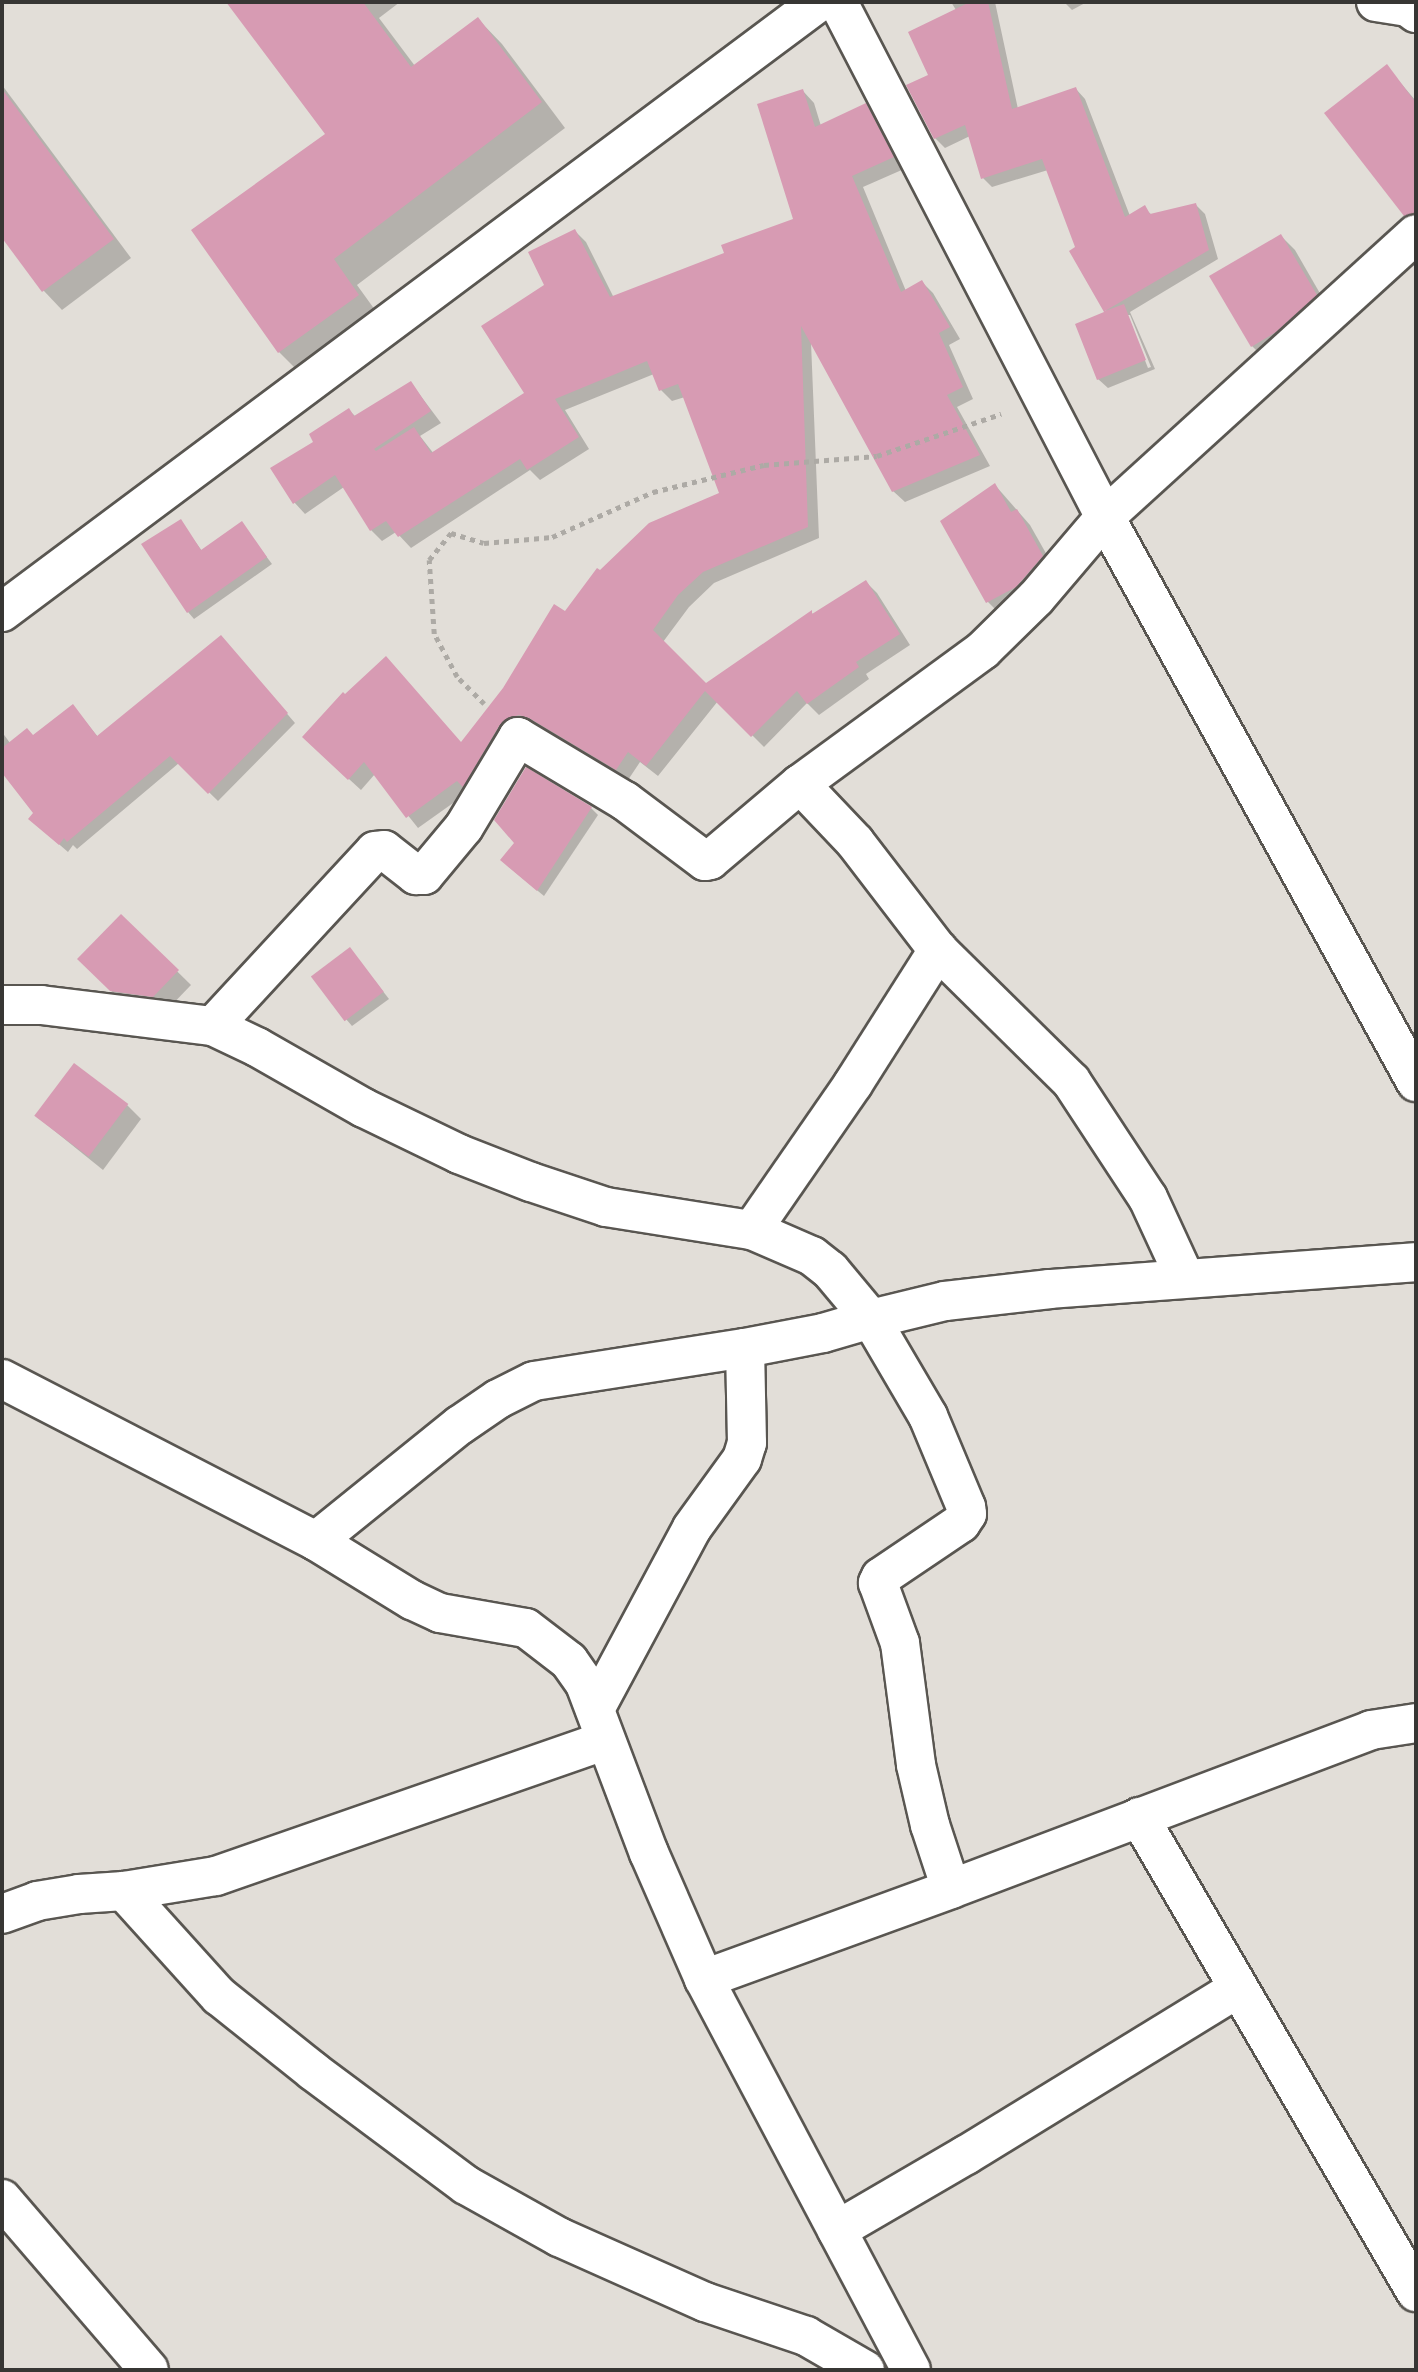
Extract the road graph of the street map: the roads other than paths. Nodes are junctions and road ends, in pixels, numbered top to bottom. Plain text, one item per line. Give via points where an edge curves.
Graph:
1 (819, 2) edge
2 (838, 2) edge
3 (1416, 234) edge
4 (1105, 517) junction
5 (2, 612) edge
6 (800, 784) junction
7 (938, 950) junction
8 (2, 1005) edge
9 (213, 1026) junction
10 (1416, 1082) edge
11 (752, 1230) junction
12 (1416, 1262) edge
13 (1185, 1278) junction
14 (871, 1319) junction
15 (745, 1348) junction
16 (2, 1379) edge
17 (316, 1541) junction
18 (1416, 1723) edge
19 (600, 1725) junction
20 (1139, 1817) junction
21 (951, 1889) junction
22 (124, 1891) junction
23 (2, 1914) edge
24 (704, 1979) junction
25 (1238, 1988) junction
26 (2, 2199) edge
27 (837, 2230) junction
28 (1416, 2292) edge
29 (149, 2370) edge
30 (865, 2370) edge
31 (911, 2370) edge

1 - 5 street
2 - 4 street
3 - 4 street
4 - 6 street via 983,650
4 - 10 street
6 - 7 street via 855,842
6 - 9 street via 715,858 705,861 625,801 517,737 468,820 424,875 416,875 384,850 375,851
7 - 11 street
7 - 13 street via 1071,1081 1148,1198
8 - 9 street via 41,1005
9 - 11 street via 447,1149 531,1182 606,1207
11 - 14 street via 821,1263
12 - 13 street
13 - 14 street via 945,1301
14 - 15 street
14 - 21 street via 928,1416 967,1514 878,1583 900,1643 916,1765
15 - 17 street via 534,1381 460,1425
15 - 19 street via 747,1443 742,1458 692,1528
16 - 17 street
17 - 19 street via 440,1613 526,1628 569,1661 585,1684
18 - 20 street via 1371,1730
19 - 22 street via 216,1876
19 - 24 street
20 - 21 street
20 - 25 street
21 - 24 street
22 - 23 street via 37,1901
22 - 30 street via 219,1996 466,2185 559,2237 705,2302 806,2336
24 - 27 street
25 - 27 street
25 - 28 street
26 - 29 street
27 - 31 street

